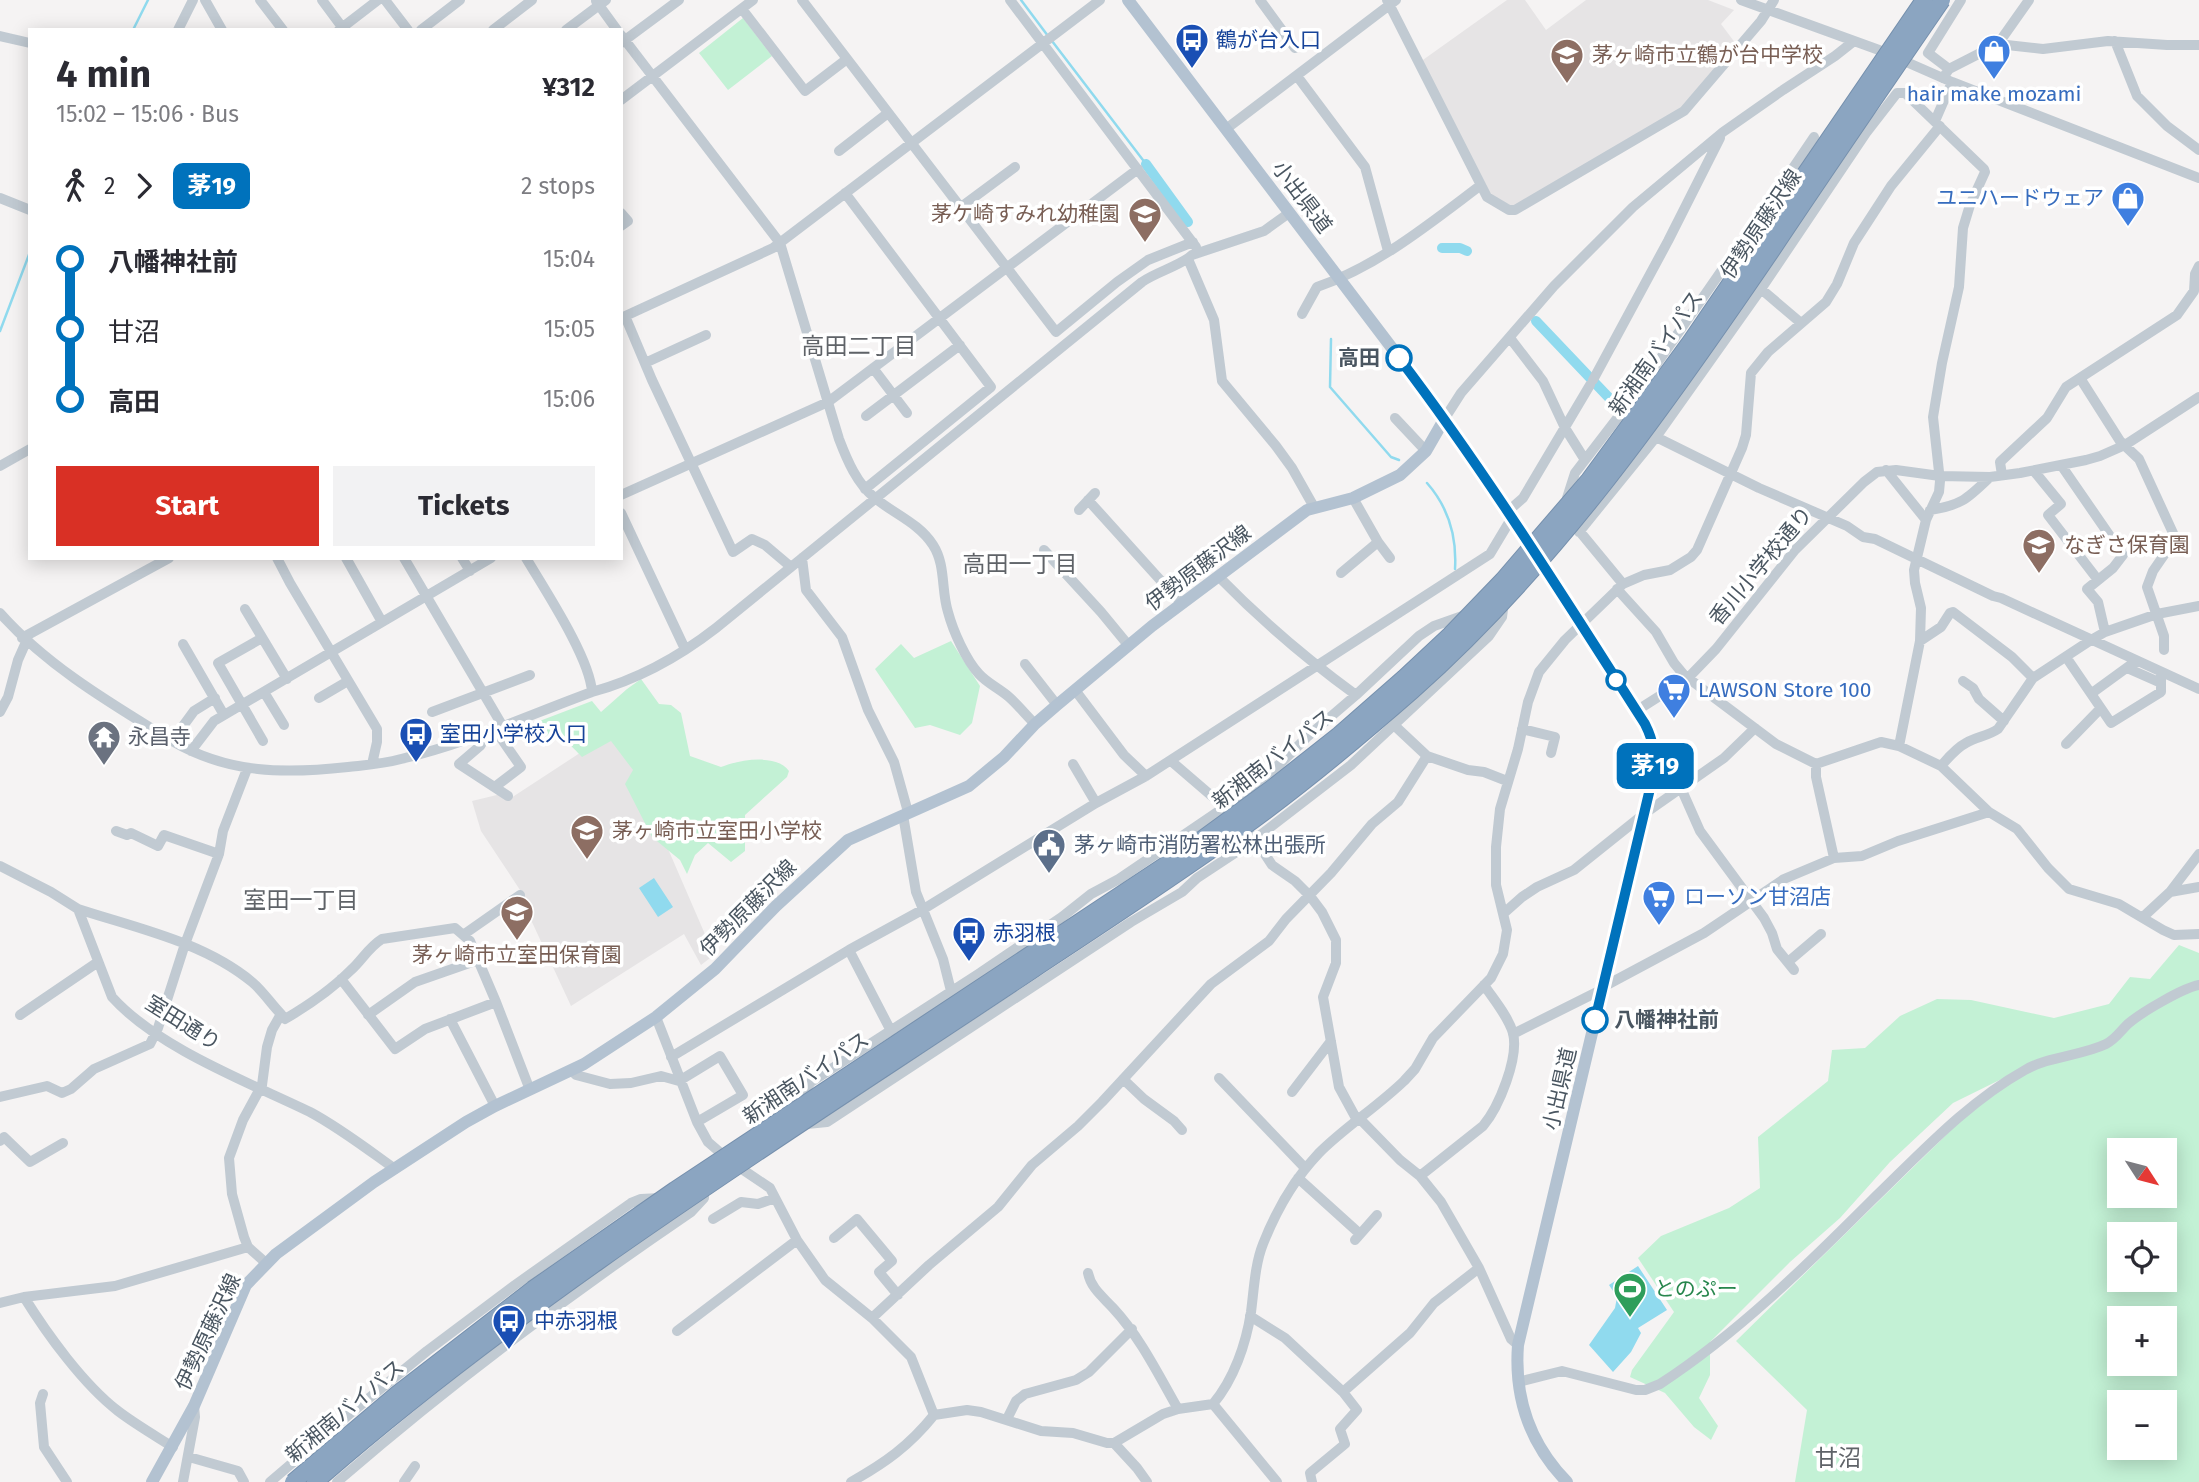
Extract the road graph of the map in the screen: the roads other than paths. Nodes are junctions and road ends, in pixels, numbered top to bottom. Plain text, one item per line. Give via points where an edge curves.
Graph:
1 (193, 0) edge
2 (205, 0) edge
3 (260, 0) edge
4 (322, 0) edge
5 (378, 0) edge
6 (385, 0) edge
7 (460, 0) edge
8 (532, 0) edge
9 (679, 0) edge
10 (754, 0) edge
11 (802, 0) edge
12 (1010, 0) edge
13 (1100, 0) edge
14 (1128, 0) edge
15 (1260, 0) edge
16 (1741, 0) edge
17 (1774, 0) edge
18 (1913, 0) edge
19 (1926, 0) edge
20 (1940, 0) edge
21 (1961, 0) edge
22 (2029, 0) edge
23 (600, 2) edge
24 (1391, 2) edge
25 (742, 9) junction
26 (1766, 10) junction
27 (1916, 19) junction
28 (179, 28) edge
29 (221, 28) edge
30 (281, 28) edge
31 (340, 28) edge
32 (406, 28) edge
33 (424, 28) edge
34 (496, 28) edge
35 (568, 28) edge
36 (616, 28) edge
37 (0, 36) edge
38 (623, 40) edge
39 (1046, 41) junction
40 (1854, 41) junction
41 (2115, 41) junction
42 (28, 43) edge
43 (1998, 44) junction
44 (2199, 45) edge
45 (1295, 48) dead end
46 (1894, 57) junction
47 (847, 59) junction
48 (653, 76) junction
49 (1297, 76) junction
50 (1948, 76) junction
51 (623, 98) edge
52 (1868, 102) junction
53 (888, 113) junction
54 (1937, 124) junction
55 (1226, 129) junction
56 (1723, 132) junction
57 (1866, 133) junction
58 (1814, 137) dead end
59 (912, 142) junction
60 (2199, 150) edge
61 (839, 151) dead end
62 (1015, 167) dead end
63 (1793, 167) junction
64 (1138, 169) junction
65 (1810, 172) junction
66 (2199, 178) edge
67 (1481, 185) junction
68 (845, 193) junction
69 (0, 198) edge
70 (961, 207) junction
71 (28, 209) edge
72 (1289, 213) junction
73 (1193, 242) junction
74 (780, 243) junction
75 (1388, 251) junction
76 (1200, 252) junction
77 (1188, 259) junction
78 (2199, 266) edge
79 (1007, 268) junction
80 (1339, 279) junction
81 (1761, 289) junction
82 (1301, 314) dead end
83 (623, 317) edge
84 (940, 319) junction
85 (1801, 323) junction
86 (706, 335) dead end
87 (1510, 338) junction
88 (960, 345) junction
89 (645, 363) junction
90 (873, 368) junction
91 (2080, 379) junction
92 (1669, 392) junction
93 (894, 395) junction
94 (2199, 397) edge
95 (1682, 400) junction
96 (828, 402) junction
97 (907, 413) dead end
98 (866, 416) dead end
99 (1395, 418) dead end
100 (1445, 418) junction
101 (1566, 428) junction
102 (1656, 437) junction
103 (2125, 445) junction
104 (28, 450) edge
105 (1426, 452) junction
106 (1585, 460) junction
107 (691, 463) junction
108 (2061, 465) junction
109 (0, 466) edge
110 (1886, 470) junction
111 (2034, 471) junction
112 (1731, 474) junction
113 (2002, 475) junction
114 (1940, 476) junction
115 (1990, 477) junction
116 (865, 489) junction
117 (623, 494) edge
118 (874, 498) junction
119 (1353, 498) junction
120 (1314, 507) junction
121 (1079, 510) dead end
122 (1571, 513) junction
123 (1928, 515) junction
124 (1509, 516) junction
125 (623, 517) edge
126 (1827, 517) junction
127 (1579, 532) junction
128 (1378, 542) junction
129 (1044, 550) dead end
130 (1535, 555) junction
131 (802, 558) junction
132 (1390, 558) dead end
133 (1917, 559) junction
134 (165, 560) edge
135 (282, 560) edge
136 (347, 560) edge
137 (405, 560) edge
138 (463, 560) edge
139 (488, 560) edge
140 (527, 560) edge
141 (791, 567) junction
142 (470, 571) junction
143 (1341, 573) dead end
144 (1219, 577) junction
145 (2098, 580) junction
146 (1620, 587) junction
147 (426, 596) junction
148 (1181, 603) junction
149 (2199, 606) edge
150 (245, 609) dead end
151 (0, 614) edge
152 (2157, 614) junction
153 (382, 622) junction
154 (1581, 626) junction
155 (2105, 632) junction
156 (262, 638) junction
157 (24, 640) junction
158 (2091, 640) junction
159 (1920, 641) junction
160 (183, 644) dead end
161 (1129, 646) junction
162 (685, 649) junction
163 (2164, 650) dead end
164 (332, 653) junction
165 (2066, 657) junction
166 (1025, 664) dead end
167 (2131, 665) junction
168 (1318, 666) junction
169 (530, 675) dead end
170 (1688, 678) junction
171 (2033, 678) junction
172 (2161, 678) junction
173 (287, 679) junction
174 (348, 681) junction
175 (1963, 681) dead end
176 (1075, 690) junction
177 (2199, 690) edge
178 (264, 692) junction
179 (592, 692) junction
180 (483, 693) junction
181 (2092, 693) junction
182 (1356, 695) junction
183 (215, 698) junction
184 (319, 698) dead end
185 (243, 704) junction
186 (1057, 705) junction
187 (2100, 709) junction
188 (1636, 711) junction
189 (0, 712) edge
190 (432, 712) dead end
191 (224, 715) junction
192 (2004, 721) junction
193 (1035, 724) junction
194 (284, 725) dead end
195 (1395, 726) junction
196 (1755, 727) junction
197 (495, 728) junction
198 (1522, 729) junction
199 (172, 741) junction
200 (263, 741) dead end
201 (2066, 744) dead end
202 (1899, 746) junction
203 (1654, 749) junction
204 (191, 751) junction
205 (1551, 753) dead end
206 (1427, 756) junction
207 (1171, 761) junction
208 (372, 764) junction
209 (1073, 764) dead end
210 (1816, 764) junction
211 (1941, 766) junction
212 (247, 769) junction
213 (1146, 776) junction
214 (1507, 782) junction
215 (496, 786) junction
216 (1682, 787) junction
217 (508, 796) dead end
218 (1096, 803) junction
219 (1224, 807) junction
220 (1989, 813) junction
221 (905, 814) junction
222 (1644, 814) junction
223 (116, 831) dead end
224 (1255, 839) junction
225 (219, 854) junction
226 (2199, 854) edge
227 (1834, 858) junction
228 (0, 866) edge
229 (2199, 887) edge
230 (2170, 892) junction
231 (520, 895) dead end
232 (1310, 895) junction
233 (1751, 900) junction
234 (78, 909) junction
235 (922, 910) junction
236 (1504, 913) junction
237 (2143, 917) junction
238 (1821, 934) dead end
239 (2199, 934) edge
240 (463, 935) junction
241 (185, 944) junction
242 (849, 950) junction
243 (478, 960) junction
244 (98, 962) junction
245 (341, 979) junction
246 (1484, 985) junction
247 (2199, 985) edge
248 (1603, 988) junction
249 (947, 993) junction
250 (496, 1002) junction
251 (281, 1014) junction
252 (20, 1015) dead end
253 (368, 1015) junction
254 (656, 1017) junction
255 (450, 1019) junction
256 (967, 1030) junction
257 (891, 1031) junction
258 (156, 1033) junction
259 (1513, 1034) junction
260 (1331, 1041) junction
261 (671, 1057) junction
262 (572, 1071) junction
263 (1219, 1078) dead end
264 (1123, 1079) junction
265 (679, 1081) junction
266 (259, 1088) junction
267 (530, 1090) junction
268 (1292, 1092) dead end
269 (0, 1097) edge
270 (495, 1106) junction
271 (1358, 1119) junction
272 (793, 1121) junction
273 (696, 1122) junction
274 (1182, 1130) dead end
275 (0, 1141) edge
276 (63, 1143) dead end
277 (730, 1161) junction
278 (395, 1169) junction
279 (717, 1169) junction
280 (1302, 1173) junction
281 (1420, 1176) junction
282 (775, 1198) junction
283 (1377, 1215) dead end
284 (713, 1219) dead end
285 (834, 1238) dead end
286 (797, 1240) junction
287 (248, 1247) junction
288 (266, 1263) junction
289 (1479, 1268) junction
290 (1088, 1273) dead end
291 (898, 1295) junction
292 (24, 1297) junction
293 (0, 1303) edge
294 (1250, 1316) junction
295 (872, 1318) junction
296 (1132, 1329) junction
297 (677, 1331) dead end
298 (1518, 1345) junction
299 (1518, 1382) junction
300 (1343, 1392) junction
301 (43, 1394) dead end
302 (1213, 1404) junction
303 (194, 1406) junction
304 (1178, 1409) junction
305 (934, 1415) junction
306 (1007, 1419) junction
307 (1114, 1443) junction
308 (173, 1447) junction
309 (188, 1457) junction
310 (415, 1466) dead end
311 (346, 1480) edge
312 (67, 1482) edge
313 (152, 1482) edge
314 (183, 1482) edge
315 (244, 1482) edge
316 (270, 1482) edge
317 (293, 1482) edge
318 (315, 1482) edge
319 (404, 1482) edge
320 (851, 1482) edge
321 (1147, 1482) edge
322 (1278, 1482) edge
323 (1312, 1482) edge
324 (1567, 1482) edge

1 - 28 street
2 - 29 street
3 - 30 street
4 - 31 street
5 - 31 street
6 - 32 street
7 - 33 street
8 - 34 street
9 - 38 street
10 - 25 street
11 - 47 street
12 - 39 street
13 - 39 street
14 - 55 main road, 小出県道
15 - 45 street
16 - 26 street
17 - 26 street
18 - 27 street
19 - 27 main road, 伊勢原藤沢線
19 - 317 highway, 新湘南バイパス, bridge via 1692,341 1589,480 1503,580 1404,678 1339,735 1188,849 533,1289
20 - 46 main road, 伊勢原藤沢線
20 - 318 highway, 新湘南バイパス, bridge via 1718,329 1601,489 1514,591 1416,687 1353,743 1201,858 551,1294 433,1383
21 - 50 street via 1928,53
22 - 43 street
23 - 35 street
23 - 36 street
24 - 49 street
24 - 67 street
25 - 47 street via 805,92
25 - 48 street
26 - 40 street
26 - 67 street via 1684,111 1515,210 1487,197
27 - 46 main road, 伊勢原藤沢線
37 - 42 street
38 - 48 street
39 - 59 street
39 - 64 street
40 - 46 street
40 - 56 street
41 - 43 street via 2043,49
41 - 44 street
41 - 60 street via 2137,96
43 - 50 street
46 - 50 street
46 - 52 main road, 伊勢原藤沢線
46 - 65 main road, 伊勢原藤沢線
47 - 53 street
48 - 51 street
48 - 74 street
49 - 55 street
49 - 75 street via 1365,167
50 - 54 street
50 - 66 street
52 - 57 street
52 - 92 main road, 伊勢原藤沢線
53 - 59 street
53 - 61 street
54 - 57 street via 1905,93 1897,93
54 - 85 street via 1854,243 1826,302
54 - 114 street via 1985,173 1963,228 1959,287 1933,417
55 - 72 main road, 小出県道
56 - 87 street via 1598,240
56 - 101 street
57 - 81 street
58 - 63 street
59 - 68 street
59 - 70 street
62 - 70 street
63 - 65 street
63 - 106 street
64 - 73 street
64 - 79 street
65 - 122 main road, 伊勢原藤沢線
67 - 75 street
68 - 74 street
68 - 84 street
69 - 71 street
70 - 79 street
72 - 76 street via 1264,231
72 - 80 main road, 小出県道
73 - 76 street
73 - 79 street via 1148,260 1056,332
74 - 83 street
74 - 96 street
75 - 80 street
76 - 77 street
77 - 118 street via 1142,282
77 - 120 street via 1214,320 1225,387 1276,446
78 - 91 street via 2194,292 2177,316
79 - 84 street
80 - 82 street via 1317,287
80 - 100 main road, 小出県道
81 - 85 street
81 - 95 street
83 - 89 street
84 - 88 street
84 - 90 street
85 - 112 street via 1751,373 1745,435
86 - 89 street
87 - 100 street
87 - 101 street via 1543,381
88 - 93 street
88 - 116 street via 990,387
89 - 107 street
90 - 93 street
90 - 96 street
91 - 103 street
91 - 113 street via 2066,387 2043,421 2000,462
92 - 95 main road
92 - 122 main road, 伊勢原藤沢線
93 - 97 street
93 - 98 street
94 - 103 street
95 - 102 street
96 - 107 street
96 - 116 street via 846,457
99 - 105 street
100 - 105 main road, 伊勢原藤沢線
100 - 124 main road
101 - 106 street
101 - 124 street
102 - 112 street
102 - 127 street
103 - 108 street
103 - 152 street via 2139,459 2174,542 2147,587
104 - 109 street
105 - 119 main road, 伊勢原藤沢線 via 1400,475
106 - 122 street via 1570,483
107 - 117 street
107 - 141 street via 733,552 752,539
108 - 111 street
108 - 145 street via 2123,555
110 - 114 street
110 - 123 street
110 - 126 street, 香川小学校通り via 1869,477
111 - 113 street
111 - 145 street via 2061,504 2048,515
112 - 126 street
112 - 146 street via 1691,557 1670,570 1644,575
113 - 115 street
114 - 115 street
114 - 123 street via 1939,492
115 - 123 street via 1961,503
116 - 118 street
118 - 131 street
118 - 193 street via 912,523 933,545 947,610 970,659 978,673
119 - 120 main road, 伊勢原藤沢線
119 - 128 street
120 - 144 main road, 伊勢原藤沢線
121 - 148 street via 1092,496
122 - 127 street
122 - 130 main road, 伊勢原藤沢線
123 - 133 street
124 - 130 main road
124 - 168 street via 1490,554
125 - 162 street
126 - 133 street
126 - 170 street, 香川小学校通り
127 - 146 street
128 - 132 street
128 - 143 street
129 - 161 street
130 - 154 main road, 小出県道
130 - 182 street via 1473,612 1419,636
130 - 195 street via 1507,594 1502,617 1489,636
131 - 141 street
131 - 221 street via 806,590 842,637 868,710 899,774
133 - 158 street
133 - 159 street
134 - 157 street
135 - 164 street
136 - 153 street
137 - 147 street
138 - 142 street
139 - 142 street
140 - 179 street via 574,643 591,678
141 - 162 street
142 - 147 street
144 - 148 main road, 伊勢原藤沢線
144 - 168 street
145 - 155 street via 2087,590 2098,602
146 - 154 street
146 - 170 street
147 - 153 street
147 - 180 street
148 - 161 main road, 伊勢原藤沢線
149 - 152 street
150 - 156 street
151 - 157 street
152 - 155 street
152 - 163 street
153 - 164 street
154 - 188 main road, 小出県道
154 - 198 street via 1539,672
155 - 158 street
156 - 173 street
156 - 185 street via 218,663
157 - 189 street
157 - 199 street
158 - 165 street
158 - 167 street
159 - 171 street via 1953,612
159 - 202 street
160 - 183 street
161 - 176 main road, 伊勢原藤沢線
162 - 179 street
164 - 173 street
164 - 174 street
165 - 171 street
165 - 181 street
166 - 186 street
167 - 172 street
167 - 181 street
168 - 182 street
168 - 207 street
169 - 180 street
170 - 188 street, 香川小学校通り
170 - 196 street
171 - 192 street
172 - 177 street
172 - 187 street via 2161,692 2110,723
173 - 178 street
174 - 184 street
174 - 208 street via 377,729
175 - 192 street
176 - 186 main road, 伊勢原藤沢線
176 - 213 street via 1124,755
178 - 185 street
178 - 194 street
179 - 197 street
180 - 190 street
180 - 197 street
181 - 187 street
182 - 219 street
183 - 191 street
183 - 199 street via 194,711
185 - 191 street
185 - 200 street
186 - 193 main road, 伊勢原藤沢線
187 - 201 street
188 - 203 main road, 小出県道
191 - 204 street
192 - 211 street via 1990,734 1957,749
193 - 221 main road, 伊勢原藤沢線 via 980,779
195 - 206 street
195 - 224 street
196 - 210 street via 1776,744
196 - 216 street via 1724,758
197 - 208 street via 417,755
197 - 215 street via 522,767
197 - 215 street via 459,764
198 - 205 street via 1555,737
198 - 214 street
199 - 204 street
202 - 210 street via 1881,742
202 - 211 street
203 - 216 street via 1664,752
203 - 222 main road, 小出県道
204 - 212 street
206 - 214 street
206 - 232 street via 1398,802
207 - 213 street
207 - 219 street
208 - 212 street via 285,771
209 - 218 street
210 - 227 street
211 - 220 street
212 - 225 street
213 - 218 street
214 - 236 street via 1496,847 1496,884
215 - 217 street
216 - 222 street
216 - 233 street via 1700,831
218 - 235 street
219 - 224 street
219 - 249 street
220 - 227 street via 1862,856
220 - 237 street via 2017,829 2068,889 2119,904
221 - 235 street
221 - 254 main road, 伊勢原藤沢線 via 848,840 715,969
222 - 236 street via 1574,870 1529,892
222 - 248 main road, 小出県道
223 - 225 street via 158,846 164,835
224 - 232 street via 1272,865
224 - 256 street via 1173,898
225 - 241 street
226 - 230 street
227 - 233 street via 1784,879
228 - 234 street
229 - 230 street
230 - 237 street
231 - 240 street
232 - 260 street via 1336,940 1336,963 1323,997
232 - 264 street via 1269,941 1211,984
233 - 238 street via 1791,966
233 - 248 street via 1704,933
234 - 241 street
234 - 244 street, 室田通り
235 - 242 street
235 - 249 street via 943,959
236 - 246 street via 1503,954
237 - 239 street via 2174,935
240 - 243 street
240 - 245 street via 455,928 382,939
241 - 251 street via 236,970
241 - 258 street
242 - 257 street
242 - 261 street
243 - 250 street
243 - 253 street via 415,982
244 - 252 street via 61,992
244 - 258 street, 室田通り via 112,997
245 - 251 street via 296,1013 285,1019
245 - 253 street
246 - 259 street
246 - 271 street via 1433,1038 1404,1081
247 - 299 street via 2130,1022 2106,1044 2028,1068 1998,1087 1930,1143 1753,1313 1660,1384 1636,1390 1562,1371
248 - 259 street
248 - 298 main road, 小出県道
249 - 256 street
249 - 257 street
250 - 255 street
250 - 267 street
251 - 266 street via 272,1030
253 - 255 street via 395,1049
254 - 261 street
254 - 262 main road, 伊勢原藤沢線
255 - 270 street
256 - 272 street via 827,1122
257 - 272 street via 811,1082 802,1093
258 - 266 street, 室田通り
258 - 269 street via 147,1047 100,1065 62,1094 47,1086
259 - 281 street via 1512,1061 1491,1116
260 - 268 street
260 - 271 street via 1339,1087
261 - 265 street
262 - 265 street via 610,1084 661,1076
262 - 267 main road, 伊勢原藤沢線
263 - 280 street
264 - 274 street
264 - 291 street via 1032,1165 998,1207
265 - 273 street
265 - 273 street via 720,1056 743,1095
266 - 278 street, 室田通り via 313,1114
266 - 287 street via 229,1158 232,1194
267 - 270 main road, 伊勢原藤沢線
270 - 278 main road, 伊勢原藤沢線
271 - 280 street
271 - 281 street
272 - 277 street
273 - 277 street via 708,1142
275 - 276 street via 4,1137 30,1162
277 - 279 street
277 - 282 street via 770,1188
278 - 288 main road, 伊勢原藤沢線
279 - 311 street via 705,1182 704,1198 691,1212 533,1325
279 - 316 street via 671,1196 631,1203 569,1246 427,1351
280 - 283 street via 1358,1237
280 - 294 street via 1262,1245
281 - 289 street via 1441,1202
282 - 284 street via 758,1204 741,1202
282 - 286 street
285 - 291 street via 857,1219 892,1261 879,1272
286 - 295 street via 824,1280
286 - 297 street
287 - 288 street
287 - 292 street via 122,1285
288 - 303 main road, 伊勢原藤沢線 via 241,1295
289 - 298 street via 1511,1339
289 - 300 street via 1434,1303 1409,1333
290 - 296 street via 1095,1289
291 - 295 street
292 - 293 street
292 - 308 street via 40,1324 95,1389 117,1410
294 - 300 street via 1285,1338
294 - 302 street via 1228,1382
295 - 305 street via 911,1357
296 - 304 street
296 - 306 street via 1090,1372 1025,1394
298 - 299 main road, 小出県道
299 - 324 main road, 小出県道 via 1536,1442
300 - 323 street via 1357,1409 1340,1429 1345,1444 1310,1473
301 - 312 street via 44,1447
302 - 304 street
302 - 322 street
303 - 308 main road, 伊勢原藤沢線
303 - 309 street
304 - 307 street
305 - 306 street via 967,1410
305 - 320 street via 885,1463
306 - 307 street via 1041,1431
307 - 321 street
308 - 313 main road, 伊勢原藤沢線
309 - 314 street
309 - 315 street via 238,1471
310 - 319 street

